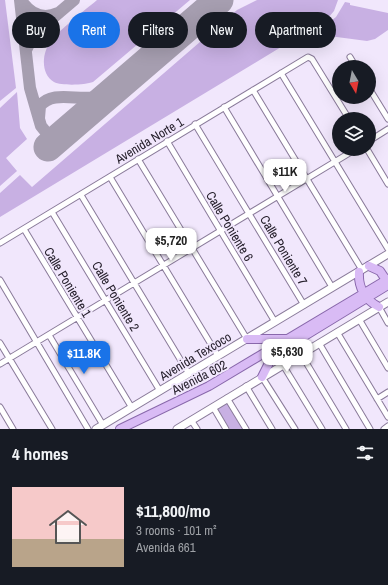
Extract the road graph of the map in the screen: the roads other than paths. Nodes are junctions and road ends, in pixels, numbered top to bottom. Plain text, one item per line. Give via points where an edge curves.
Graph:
1 (350, 57) dead end
2 (352, 60) edge
3 (281, 73) junction
4 (253, 90) junction
5 (376, 99) edge
6 (224, 107) junction
7 (345, 112) edge
8 (388, 119) edge
9 (195, 124) junction
10 (388, 129) edge
11 (376, 137) edge
12 (167, 142) junction
13 (345, 156) edge
14 (371, 156) edge
15 (138, 159) junction
16 (335, 162) junction
17 (110, 177) junction
18 (306, 179) junction
19 (388, 184) edge
20 (81, 195) junction
21 (278, 196) junction
22 (52, 212) junction
23 (249, 214) junction
24 (24, 229) junction
25 (220, 231) junction
26 (0, 243) edge
27 (192, 248) junction
28 (388, 248) edge
29 (388, 254) edge
30 (163, 266) junction
31 (363, 269) junction
32 (0, 280) edge
33 (388, 282) edge
34 (134, 283) junction
35 (332, 287) junction
36 (365, 296) junction
37 (106, 300) junction
38 (388, 302) edge
39 (304, 305) junction
40 (379, 307) junction
41 (77, 318) junction
42 (359, 319) junction
43 (275, 322) junction
44 (388, 323) edge
45 (337, 332) junction
46 (49, 335) junction
47 (247, 339) junction
48 (288, 340) junction
49 (37, 342) junction
50 (0, 343) edge
51 (319, 343) junction
52 (301, 354) junction
53 (273, 355) junction
54 (218, 356) junction
55 (10, 358) junction
56 (0, 364) edge
57 (283, 365) junction
58 (388, 368) edge
59 (189, 374) junction
60 (262, 377) junction
61 (246, 386) junction
62 (160, 391) junction
63 (388, 392) edge
64 (227, 398) junction
65 (377, 399) junction
66 (0, 407) edge
67 (213, 407) junction
68 (132, 408) junction
69 (388, 417) edge
70 (191, 420) junction
71 (388, 426) edge
72 (105, 427) edge
73 (13, 429) edge
74 (52, 429) edge
75 (88, 429) edge
76 (96, 429) edge
77 (120, 429) edge
78 (129, 429) edge
79 (177, 429) edge
80 (197, 429) edge
81 (226, 429) edge
82 (246, 429) edge
83 (272, 429) edge
84 (295, 429) edge
85 (322, 429) edge
86 (346, 429) edge
87 (370, 429) edge
88 (384, 429) edge

1 - 2 street
3 - 4 street, Avenida Norte 1
3 - 7 street, Avenida Norte 1 via 310,57
3 - 16 street
4 - 6 street, Avenida Norte 1
4 - 18 street
5 - 8 street
6 - 9 street, Avenida Norte 1
6 - 21 street
9 - 12 street, Avenida Norte 1
9 - 23 street, Calle Poniente 7
10 - 11 street
12 - 15 street, Avenida Norte 1
12 - 25 street, Calle Poniente 6
13 - 16 street
14 - 19 street
15 - 17 street, Avenida Norte 1
15 - 27 street
16 - 18 street
16 - 28 street
17 - 20 street, Avenida Norte 1
17 - 30 street
18 - 21 street
18 - 31 street
20 - 22 street, Avenida Norte 1
20 - 34 street
21 - 23 street
21 - 35 street
22 - 24 street, Avenida Norte 1
22 - 37 street, Calle Poniente 2
23 - 25 street
23 - 39 street, Calle Poniente 7
24 - 26 street, Avenida Norte 1
24 - 41 street, Calle Poniente 1
25 - 27 street
25 - 43 street, Calle Poniente 6
27 - 30 street
27 - 47 street
29 - 31 main road, Avenida Texcoco
30 - 34 street
30 - 54 street
31 - 33 main road via 378,270
31 - 35 main road, Avenida Texcoco
31 - 36 main road via 360,283
32 - 49 street
33 - 36 main road, Avenida 602
34 - 37 street
34 - 59 street
35 - 39 main road, Avenida Texcoco
36 - 40 main road
36 - 48 main road, Avenida 602
36 - 53 main road, Avenida 602
37 - 41 street
37 - 62 street, Calle Poniente 2
38 - 40 main road
39 - 43 main road, Avenida Texcoco
40 - 42 main road
40 - 44 street
41 - 46 street
41 - 68 street, Calle Poniente 1
42 - 45 main road
42 - 58 street
43 - 47 main road, Avenida Texcoco
45 - 51 main road
45 - 65 street
46 - 49 street
46 - 72 street
47 - 48 main road
47 - 54 main road, Avenida Texcoco
48 - 77 main road, Avenida 602 via 209,386
49 - 55 street
49 - 75 street
50 - 55 street
51 - 52 main road
51 - 87 street
52 - 57 main road
52 - 86 street
53 - 60 main road
53 - 78 main road, Avenida 602 via 210,392
54 - 59 main road, Avenida Texcoco
55 - 56 street
55 - 74 street
57 - 60 main road
57 - 85 street
59 - 62 main road, Avenida Texcoco
60 - 61 main road
60 - 84 street
61 - 64 main road
61 - 83 street
62 - 68 main road, Avenida Texcoco
63 - 65 street
64 - 67 main road
64 - 82 street
65 - 69 street
66 - 73 street
67 - 70 main road
67 - 81 street
68 - 72 main road, Avenida Texcoco
70 - 79 main road
70 - 80 street
71 - 88 street
72 - 76 main road, Avenida Texcoco

